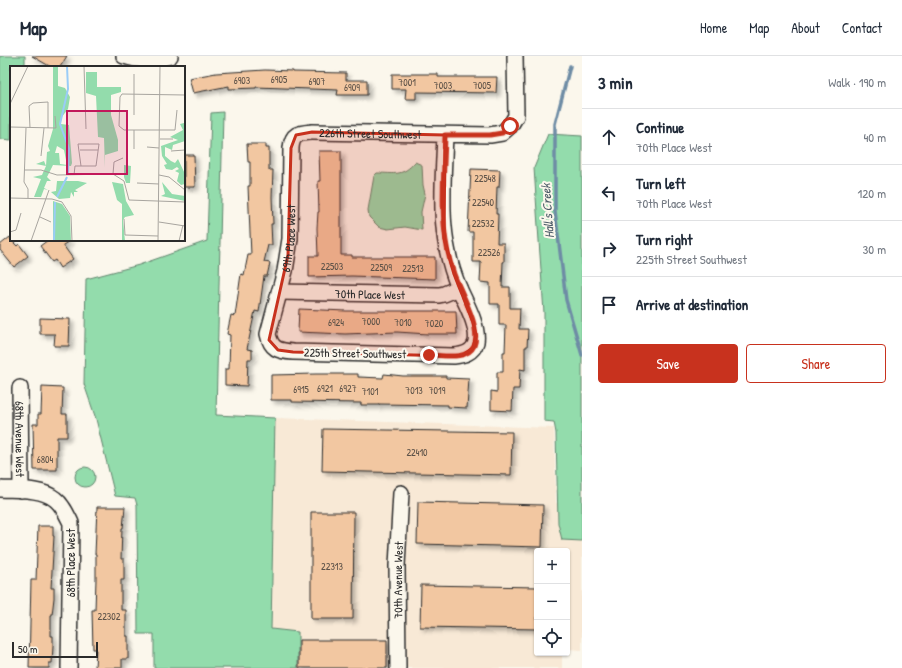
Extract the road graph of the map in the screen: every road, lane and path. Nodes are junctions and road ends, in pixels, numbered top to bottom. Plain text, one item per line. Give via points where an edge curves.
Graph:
1 (170, 56) edge
2 (515, 56) edge
3 (127, 60) edge
4 (296, 135) joint
5 (445, 135) junction
6 (459, 288) junction
7 (279, 292) junction
8 (270, 340) joint
9 (20, 388) dead end
10 (0, 489) edge
11 (21, 490) junction
12 (400, 493) dead end
13 (70, 668) edge
14 (398, 668) edge

1 - 3 street
2 - 5 street via 516,116 510,126 502,133 490,135
4 - 5 street, 226th Street Southwest via 303,132
4 - 7 street, 69th Place West via 291,141 290,239
5 - 6 street via 444,238
6 - 7 street, 70th Place West via 439,295
6 - 8 street, 225th Street Southwest via 468,305 476,336 473,348 463,355 293,352 278,350 272,346
7 - 8 street, 69th Place West via 268,334
9 - 11 street, 68th Avenue West
10 - 11 street, 68th Place West
11 - 13 street, 68th Place West via 42,492 55,499 71,523
12 - 14 street, 70th Avenue West via 397,566

